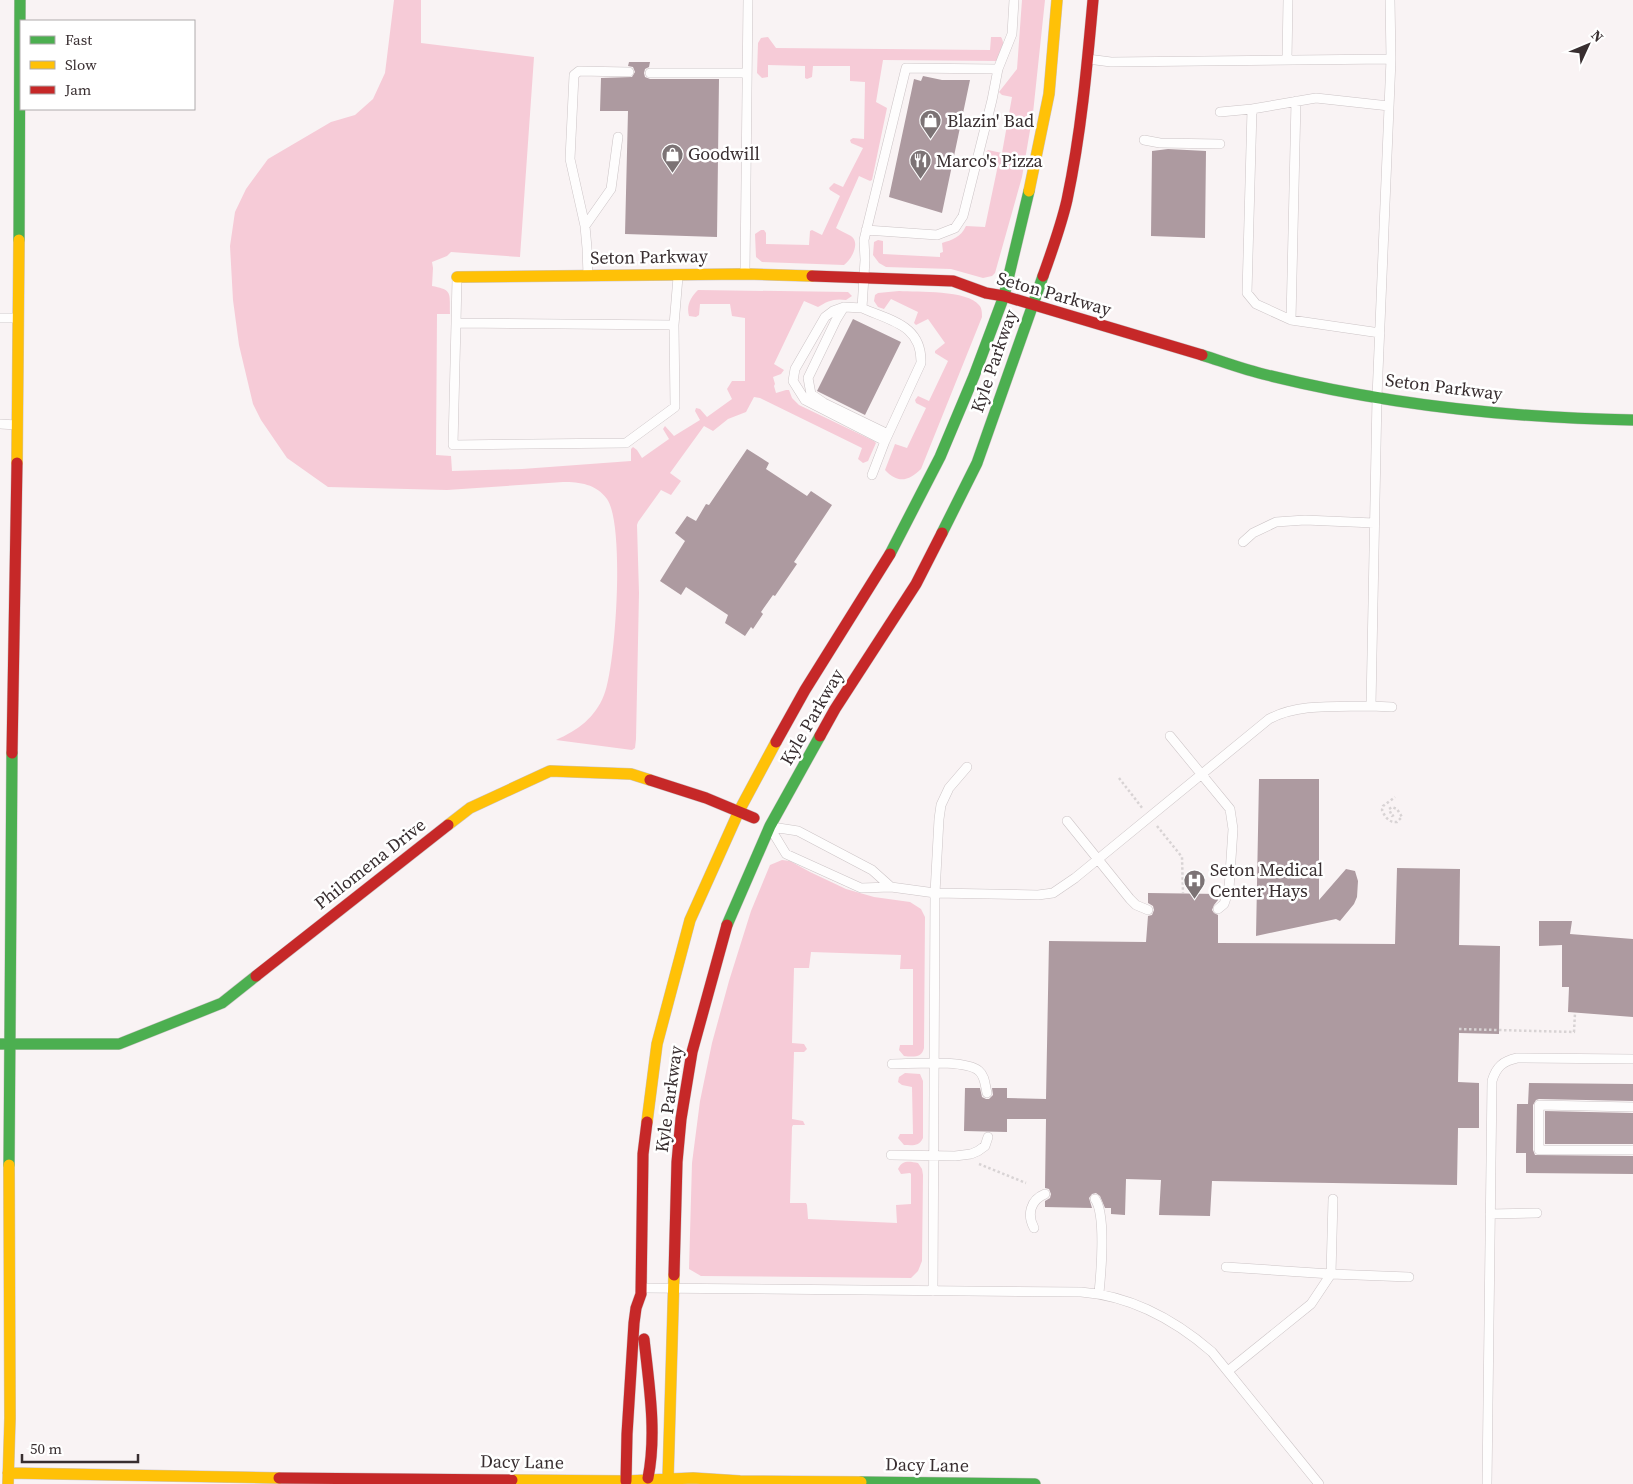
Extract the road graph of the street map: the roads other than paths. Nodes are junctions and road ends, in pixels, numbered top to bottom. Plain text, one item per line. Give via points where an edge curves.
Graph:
1 (20, 0) edge
2 (748, 0) edge
3 (1014, 0) edge
4 (1056, 0) edge
5 (1092, 0) edge
6 (1288, 0) edge
7 (1390, 0) edge
8 (1088, 59) junction
9 (1391, 59) junction
10 (1287, 60) junction
11 (998, 68) junction
12 (629, 72) dead end
13 (650, 73) dead end
14 (747, 73) junction
15 (1296, 101) junction
16 (1389, 106) junction
17 (1252, 109) junction
18 (1220, 112) dead end
19 (618, 137) dead end
20 (1144, 140) dead end
21 (1220, 144) dead end
22 (585, 226) junction
23 (866, 230) junction
24 (678, 274) junction
25 (745, 274) junction
26 (588, 275) junction
27 (457, 277) joint
28 (864, 278) junction
29 (1004, 296) junction
30 (1033, 305) junction
31 (844, 307) junction
32 (862, 308) junction
33 (0, 318) edge
34 (18, 318) junction
35 (1291, 320) junction
36 (456, 323) junction
37 (674, 324) junction
38 (1380, 333) junction
39 (1376, 397) junction
40 (1633, 420) edge
41 (0, 424) edge
42 (18, 425) junction
43 (887, 438) junction
44 (872, 475) dead end
45 (1374, 523) junction
46 (1243, 542) dead end
47 (1371, 706) junction
48 (1392, 707) dead end
49 (1170, 736) dead end
50 (6, 760) edge
51 (967, 767) dead end
52 (1201, 774) junction
53 (739, 811) junction
54 (1067, 821) dead end
55 (770, 826) junction
56 (1098, 859) junction
57 (891, 886) junction
58 (5, 890) edge
59 (935, 893) junction
60 (1218, 909) dead end
61 (1148, 910) dead end
62 (5, 995) edge
63 (5, 1044) edge
64 (1633, 1059) edge
65 (892, 1064) dead end
66 (934, 1064) junction
67 (987, 1092) dead end
68 (1633, 1107) edge
69 (988, 1137) dead end
70 (1633, 1150) edge
71 (891, 1154) dead end
72 (933, 1155) junction
73 (1045, 1194) dead end
74 (1095, 1199) dead end
75 (1333, 1199) dead end
76 (5, 1201) edge
77 (1537, 1213) dead end
78 (1490, 1214) junction
79 (1034, 1228) dead end
80 (1226, 1267) dead end
81 (1331, 1274) junction
82 (1408, 1277) dead end
83 (674, 1287) junction
84 (641, 1291) junction
85 (933, 1291) junction
86 (1100, 1293) junction
87 (1228, 1371) junction
88 (4, 1388) edge
89 (8, 1478) edge
90 (668, 1479) junction
91 (157, 1480) edge
92 (626, 1480) junction
93 (648, 1480) junction
94 (836, 1483) edge
95 (948, 1483) edge
96 (1036, 1484) edge
97 (1319, 1484) edge
98 (1487, 1484) edge

1 - 34 street
2 - 14 lane
3 - 11 lane via 1012,34
4 - 29 street, Kyle Parkway via 1049,94
5 - 8 street, Kyle Parkway
6 - 10 lane
7 - 9 lane
8 - 10 lane via 1111,62
8 - 30 street, Kyle Parkway via 1067,198
9 - 10 lane
9 - 16 lane
11 - 23 lane via 963,216 954,228 937,235
11 - 23 lane via 906,68
12 - 22 lane via 579,71 574,75 570,159
13 - 14 lane
14 - 25 lane
15 - 16 lane via 1316,98
15 - 17 lane
15 - 35 lane
16 - 38 lane
17 - 18 lane
17 - 35 lane via 1247,294 1256,304
19 - 22 lane via 611,189
20 - 21 lane
22 - 26 lane
23 - 28 lane
24 - 25 street, Seton Parkway
24 - 26 street, Seton Parkway
24 - 37 lane
25 - 28 street, Seton Parkway
26 - 27 street, Seton Parkway
27 - 36 lane
28 - 29 street, Seton Parkway via 953,281
28 - 32 lane
29 - 30 street, Seton Parkway
29 - 53 street, Kyle Parkway via 948,439 919,497 885,563 806,690
30 - 39 street, Seton Parkway via 1267,375
30 - 55 street, Kyle Parkway via 968,481 916,584 835,709
31 - 32 lane
31 - 43 lane via 808,378 810,394
31 - 43 lane via 825,317 795,369 794,381 805,400
32 - 43 lane via 905,327 916,337 921,350 921,364
33 - 34 lane
34 - 42 street
35 - 38 lane
36 - 37 lane
36 - 37 lane via 453,445 626,443 675,407
38 - 39 lane
39 - 40 street, Seton Parkway via 1559,418
39 - 45 lane
41 - 42 lane
42 - 50 street
43 - 44 lane
45 - 46 lane via 1276,522
45 - 47 lane
47 - 48 lane
47 - 52 lane via 1309,708 1280,713
49 - 52 lane
50 - 58 street
51 - 59 lane via 949,788 941,805
52 - 56 lane
52 - 60 lane via 1226,802 1232,818 1229,889 1224,904
53 - 55 street, Philomena Drive
53 - 63 street, Philomena Drive via 630,774 550,772 470,808 222,1003 119,1044
53 - 84 street, Kyle Parkway via 690,920 657,1044 643,1154
54 - 56 lane
55 - 57 lane via 798,831 872,870
55 - 57 lane via 786,854 861,888
55 - 83 street, Kyle Parkway via 724,931 692,1052 680,1119
56 - 59 lane via 1053,892 1023,896
56 - 61 lane via 1130,899
57 - 59 lane
58 - 62 street
59 - 66 lane
62 - 63 street
63 - 76 street
64 - 78 lane via 1516,1058 1498,1068 1492,1081
65 - 66 lane
66 - 67 lane via 962,1064 974,1068 984,1078
66 - 72 lane
68 - 70 lane via 1539,1105 1539,1150
69 - 72 lane via 984,1146 971,1154
71 - 72 lane
72 - 85 lane
73 - 79 lane via 1035,1200 1030,1209
74 - 86 lane via 1101,1231
75 - 81 lane
76 - 88 street
77 - 78 lane
78 - 98 lane
80 - 81 lane
81 - 82 lane
81 - 87 lane via 1310,1304
83 - 84 lane
83 - 85 lane
83 - 90 street, Kyle Parkway
84 - 92 street, Kyle Parkway via 634,1323
84 - 93 street, Kyle Parkway via 652,1457
85 - 86 lane
86 - 87 lane via 1121,1298 1163,1316 1197,1339
87 - 97 lane
88 - 89 street via 10,1418
89 - 91 street, Dacy Lane
90 - 93 street, Dacy Lane
90 - 94 street, Dacy Lane
91 - 92 street, Dacy Lane
92 - 93 street, Dacy Lane
94 - 95 street, Dacy Lane
95 - 96 street, Dacy Lane

